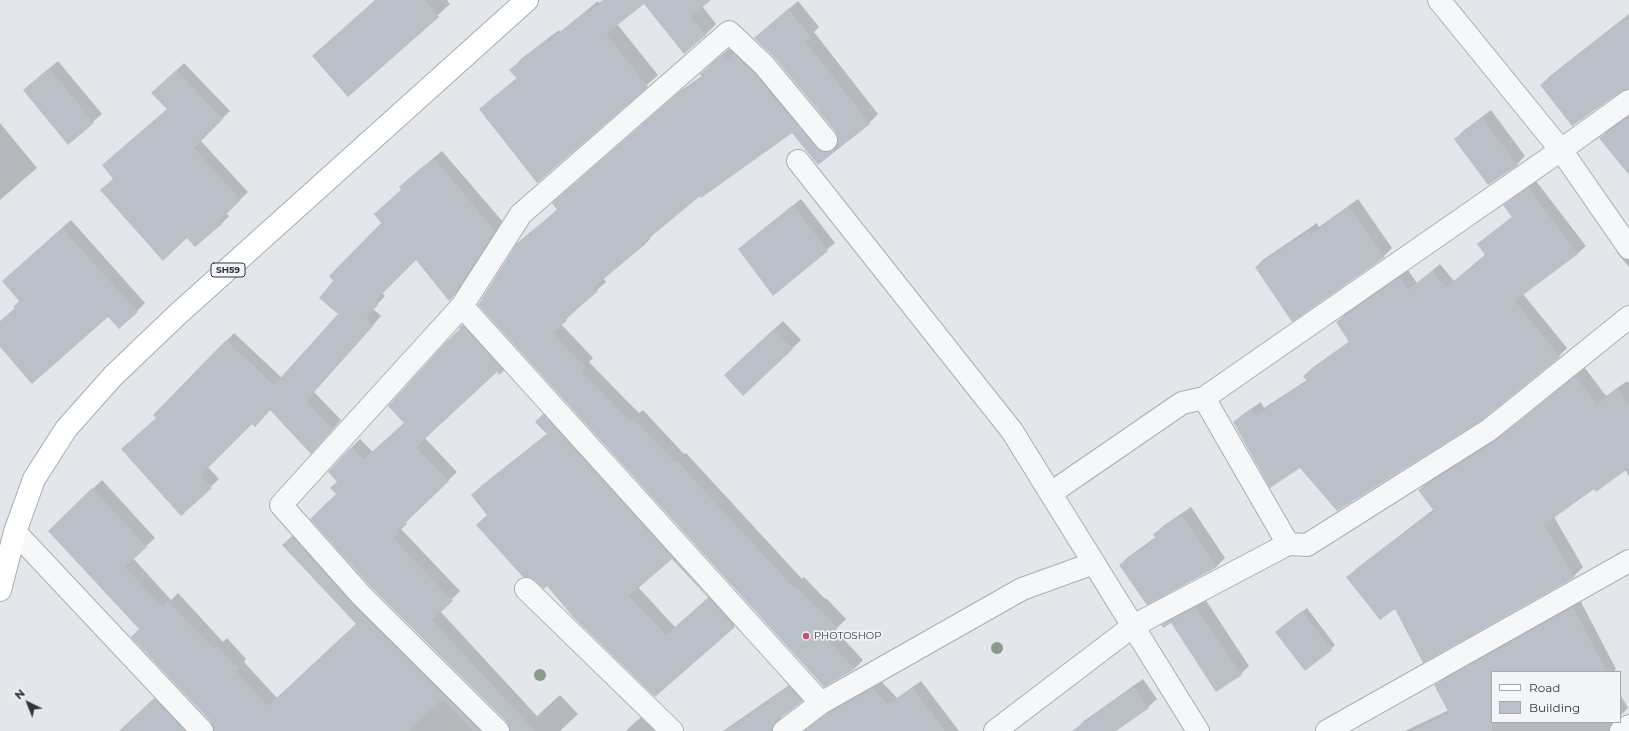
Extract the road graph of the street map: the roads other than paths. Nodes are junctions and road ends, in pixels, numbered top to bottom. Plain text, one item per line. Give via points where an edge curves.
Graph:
1 (527, 0) edge
2 (1439, 0) edge
3 (1629, 101) edge
4 (826, 140) dead end
5 (1561, 150) junction
6 (798, 161) dead end
7 (1629, 248) edge
8 (462, 306) junction
9 (1629, 317) edge
10 (1204, 398) junction
11 (1051, 493) junction
12 (15, 532) junction
13 (1288, 544) junction
14 (1629, 561) edge
15 (1094, 563) junction
16 (526, 589) dead end
17 (0, 590) edge
18 (1133, 626) junction
19 (821, 703) junction
20 (1629, 726) edge
21 (202, 731) edge
22 (498, 731) edge
23 (672, 731) edge
24 (784, 731) edge
25 (995, 731) edge
26 (1198, 731) edge
27 (1327, 731) edge
28 (1621, 731) edge

1 - 12 main road, SH59 via 178,314 113,376 66,429 34,479
2 - 5 street
3 - 5 street
4 - 8 street via 764,65 729,32 521,214
5 - 7 street
5 - 10 street
6 - 11 street via 1012,431
8 - 19 street
8 - 22 street via 281,505 361,595
9 - 13 street via 1489,430 1307,544
10 - 11 street via 1182,403
10 - 13 street
11 - 15 street
12 - 17 main road, SH59
12 - 21 street
13 - 18 street
14 - 27 street
15 - 18 street
15 - 19 street via 1022,589
16 - 23 street
18 - 25 street
18 - 26 street
19 - 24 street
20 - 28 street

